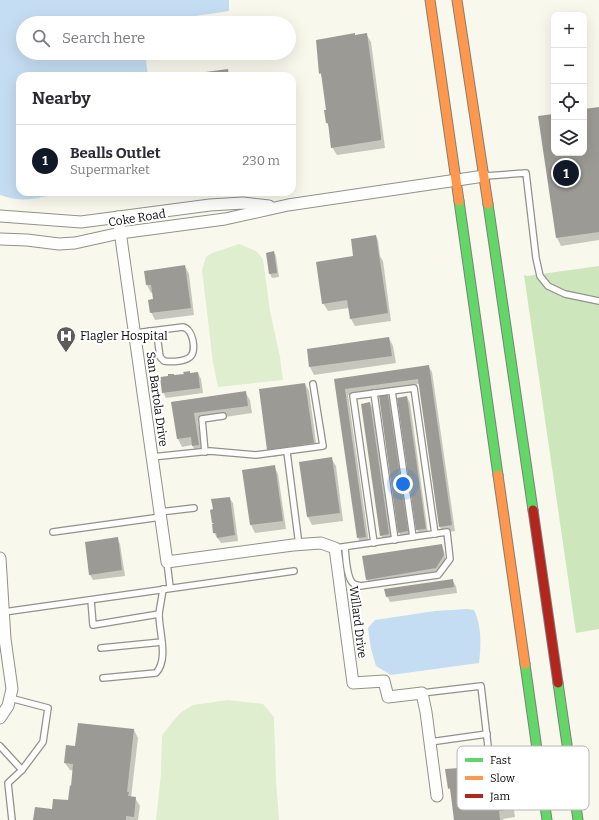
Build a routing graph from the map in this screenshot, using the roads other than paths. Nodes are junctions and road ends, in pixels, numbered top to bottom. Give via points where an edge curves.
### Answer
1 (430, 0) edge
2 (457, 0) edge
3 (484, 176) junction
4 (456, 180) junction
5 (277, 207) junction
6 (0, 216) edge
7 (118, 217) junction
8 (120, 233) junction
9 (0, 239) edge
10 (599, 301) edge
11 (149, 331) junction
12 (135, 333) junction
13 (313, 384) dead end
14 (392, 391) junction
15 (374, 393) junction
16 (223, 416) dead end
17 (205, 452) junction
18 (287, 452) junction
19 (152, 457) junction
20 (194, 508) dead end
21 (161, 515) junction
22 (54, 532) dead end
23 (434, 534) junction
24 (413, 537) junction
25 (395, 540) junction
26 (374, 543) junction
27 (299, 544) junction
28 (340, 547) junction
29 (0, 558) edge
30 (167, 562) junction
31 (294, 571) dead end
32 (170, 587) junction
33 (163, 589) junction
34 (91, 600) junction
35 (4, 612) junction
36 (159, 614) junction
37 (162, 642) junction
38 (101, 648) dead end
39 (103, 678) dead end
40 (422, 694) junction
41 (10, 698) junction
42 (0, 718) edge
43 (487, 734) junction
44 (430, 742) junction
45 (0, 746) edge
46 (488, 746) edge
47 (536, 746) edge
48 (567, 746) edge
49 (22, 770) junction
50 (436, 796) dead end
51 (546, 810) edge
52 (577, 810) edge
53 (12, 820) edge
54 (547, 820) edge
55 (578, 820) edge

1 - 4 main road
2 - 3 main road
3 - 4 street, Coke Road
3 - 10 lane via 526,173 540,276 548,286 565,294
3 - 48 main road
4 - 5 street, Coke Road
4 - 47 main road
5 - 7 street, Coke Road via 244,203 210,205
5 - 8 street, Coke Road via 225,219
6 - 7 street, Coke Road via 81,222
7 - 8 street, San Bartola Drive
8 - 9 street, Coke Road via 59,244
8 - 12 street, San Bartola Drive
11 - 11 lane via 157,335 160,357 164,361 188,359 193,354 189,329
11 - 12 lane
12 - 19 street, San Bartola Drive
13 - 18 lane via 323,446
14 - 15 lane
14 - 23 lane via 414,388
14 - 24 lane
15 - 25 lane
15 - 26 lane via 353,396
16 - 17 lane via 202,419
17 - 18 lane via 256,455
17 - 19 lane
18 - 27 lane
19 - 21 street, San Bartola Drive
20 - 21 lane
21 - 22 lane
21 - 30 street, San Bartola Drive
23 - 24 lane
23 - 28 lane via 447,532 450,559 438,575 360,586 354,584 348,573
24 - 25 lane
25 - 26 lane
26 - 28 lane
27 - 28 street via 321,543
27 - 30 street
28 - 40 street, Willard Drive via 353,683 384,681 388,698
29 - 35 street
30 - 32 lane
31 - 32 lane
32 - 33 lane
33 - 34 lane
33 - 36 lane
34 - 35 lane
34 - 36 lane via 93,625
35 - 41 street via 12,689
36 - 37 lane
37 - 38 lane
37 - 39 lane via 163,659 156,673
40 - 43 lane via 480,686
40 - 44 street
41 - 42 street
41 - 49 lane via 48,708 43,742
43 - 44 lane
43 - 46 lane
44 - 50 street
45 - 49 lane
49 - 53 lane via 8,783
51 - 54 main road
52 - 55 main road

